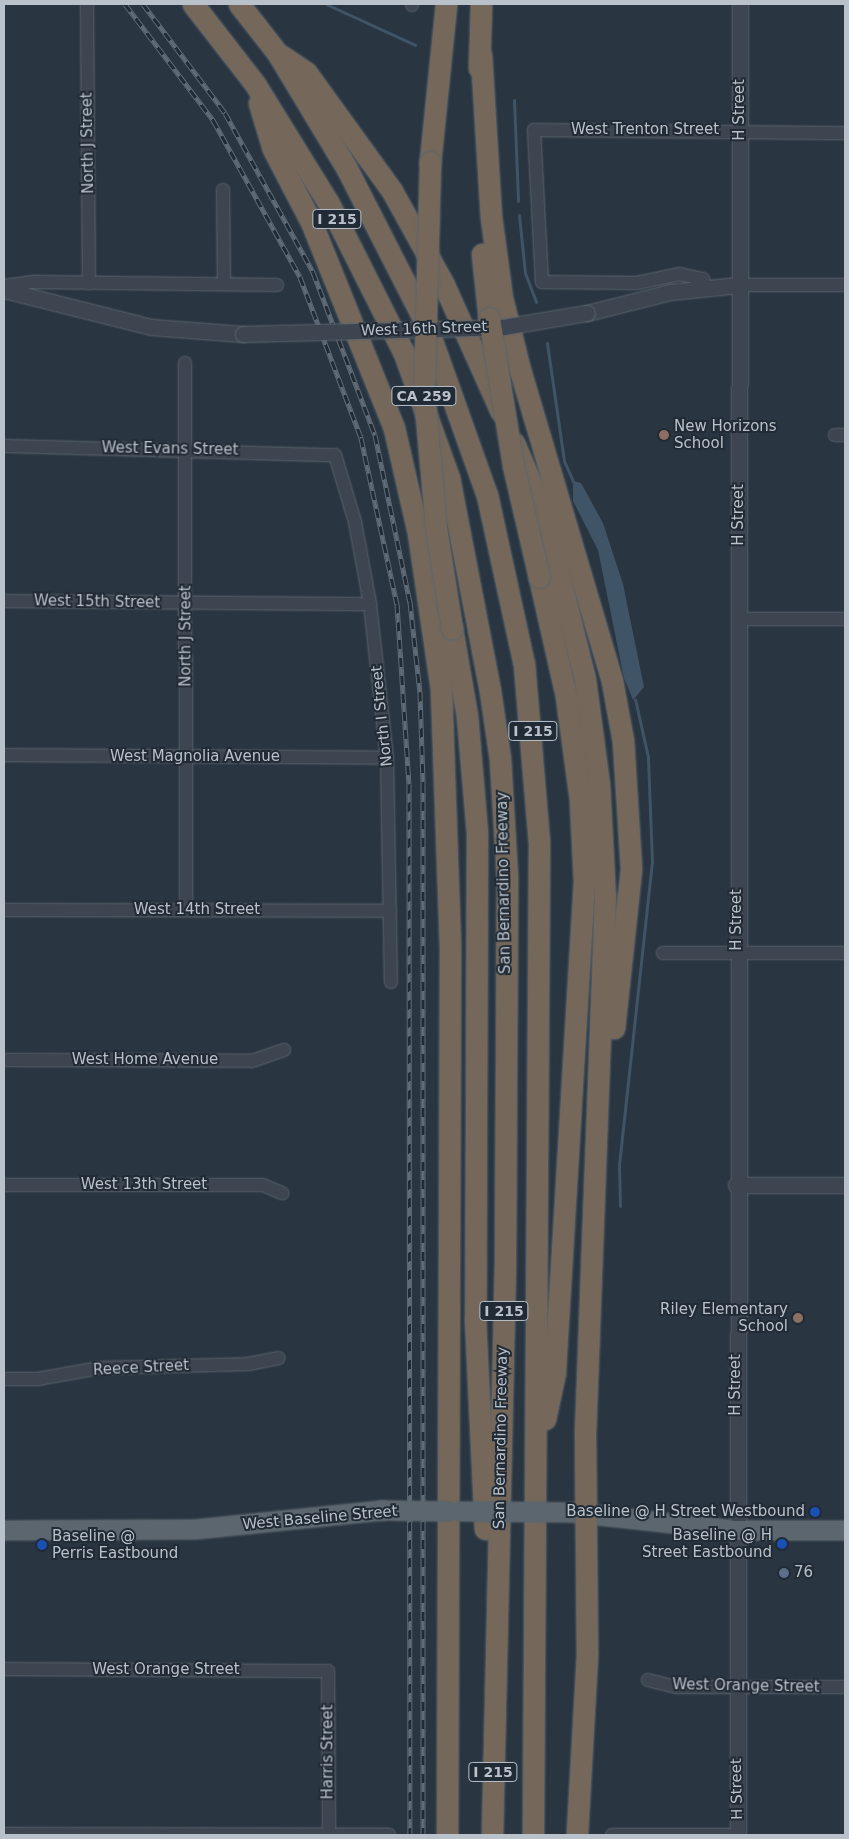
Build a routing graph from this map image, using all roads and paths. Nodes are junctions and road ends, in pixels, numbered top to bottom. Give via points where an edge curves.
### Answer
1 (86, 4) edge
2 (193, 4) edge
3 (239, 4) edge
4 (446, 4) edge
5 (482, 4) edge
6 (740, 4) edge
7 (278, 54) junction
8 (481, 54) junction
9 (255, 84) junction
10 (740, 131) junction
11 (845, 133) edge
12 (223, 190) dead end
13 (89, 282) junction
14 (224, 284) junction
15 (739, 284) junction
16 (277, 285) dead end
17 (845, 285) edge
18 (4, 286) edge
19 (705, 288) junction
20 (4, 290) edge
21 (185, 363) dead end
22 (4, 446) edge
23 (185, 449) junction
24 (335, 455) joint
25 (4, 600) edge
26 (186, 603) junction
27 (370, 604) junction
28 (738, 619) junction
29 (845, 619) edge
30 (467, 716) junction
31 (4, 755) edge
32 (186, 757) junction
33 (387, 758) junction
34 (186, 909) junction
35 (4, 910) edge
36 (390, 911) junction
37 (450, 948) junction
38 (663, 953) dead end
39 (737, 953) junction
40 (845, 953) edge
41 (391, 982) dead end
42 (284, 1050) dead end
43 (4, 1060) edge
44 (602, 1071) junction
45 (4, 1185) edge
46 (845, 1185) edge
47 (736, 1186) junction
48 (282, 1193) dead end
49 (278, 1358) dead end
50 (4, 1379) edge
51 (535, 1461) junction
52 (447, 1511) junction
53 (577, 1512) junction
54 (4, 1530) edge
55 (736, 1530) junction
56 (845, 1530) edge
57 (4, 1669) edge
58 (328, 1671) joint
59 (648, 1680) dead end
60 (735, 1688) junction
61 (845, 1688) edge
62 (495, 1708) junction
63 (329, 1833) junction
64 (4, 1834) edge
65 (613, 1834) edge
66 (82, 1835) edge
67 (389, 1835) edge
68 (448, 1835) edge
69 (492, 1835) edge
70 (533, 1835) edge
71 (577, 1835) edge
72 (732, 1835) edge
73 (738, 1835) edge

1 - 13 street, North J Street
2 - 9 highway, San Bernardino Freeway / I 215
3 - 7 highway, I 215
4 - 30 highway, CA 259, bridge via 430,162 424,394 436,528
5 - 8 highway
6 - 10 street, H Street
7 - 44 highway via 306,72 392,192 467,334 542,510 585,680 600,785 605,898
7 - 51 highway, I 215 via 346,167 426,324 487,495 524,664 539,842
8 - 44 highway via 491,217 502,298 520,370 612,681 623,741 630,811 630,887 610,1064
8 - 51 highway, bridge via 476,84 481,243 489,318 513,465 566,696 580,800 584,881 556,1372
9 - 37 highway via 273,149 312,224 346,304 391,419 408,480 443,711
9 - 62 highway, San Bernardino Freeway / I 215 via 328,202 404,352 451,487 500,759 507,876
10 - 11 street, West Trenton Street
10 - 15 street, H Street
10 - 19 street, West Trenton Street via 534,130 542,282 636,283 680,274 703,279
12 - 14 street
13 - 14 street
13 - 18 street
14 - 16 street
15 - 17 street, West 16th Street
15 - 19 street, West 16th Street
15 - 28 street, H Street
19 - 20 street, West 16th Street, bridge via 504,327 243,334 151,327
21 - 23 street, North J Street
22 - 23 street, West Evans Street
23 - 24 street, West Evans Street
23 - 26 street, North J Street
24 - 27 street, North I Street via 355,522
25 - 26 street, West 15th Street
26 - 27 street, West 15th Street
26 - 32 street, North J Street
27 - 33 street, North I Street
28 - 29 street
28 - 39 street, H Street
30 - 37 highway
30 - 62 highway via 479,885 474,1318
31 - 32 street, West Magnolia Avenue
32 - 33 street, West Magnolia Avenue
32 - 34 street, North J Street
33 - 36 street, North I Street
34 - 35 street, West 14th Street
34 - 36 street, West 14th Street
36 - 41 street, North I Street
37 - 52 highway
38 - 39 street
39 - 40 street
39 - 47 street, H Street
42 - 43 street, West Home Avenue via 252,1061
44 - 53 highway
45 - 48 street, West 13th Street via 263,1185
46 - 47 street
47 - 55 street, H Street
49 - 50 street, Reece Street via 248,1364 100,1368 38,1379
51 - 70 highway, I 215
52 - 53 main road, West Baseline Street, bridge
52 - 54 main road, West Baseline Street, bridge via 382,1510 195,1529
52 - 68 highway
53 - 55 main road, West Baseline Street
53 - 71 highway via 587,1654
55 - 56 main road, West Baseline Street
55 - 60 street, H Street
57 - 58 street, West Orange Street
58 - 63 street, Harris Street
59 - 60 street, West Orange Street via 676,1687
60 - 61 street, West Orange Street
60 - 73 street, H Street
62 - 69 highway, San Bernardino Freeway / I 215
63 - 66 street
63 - 67 street
64 - 66 street
65 - 72 street

